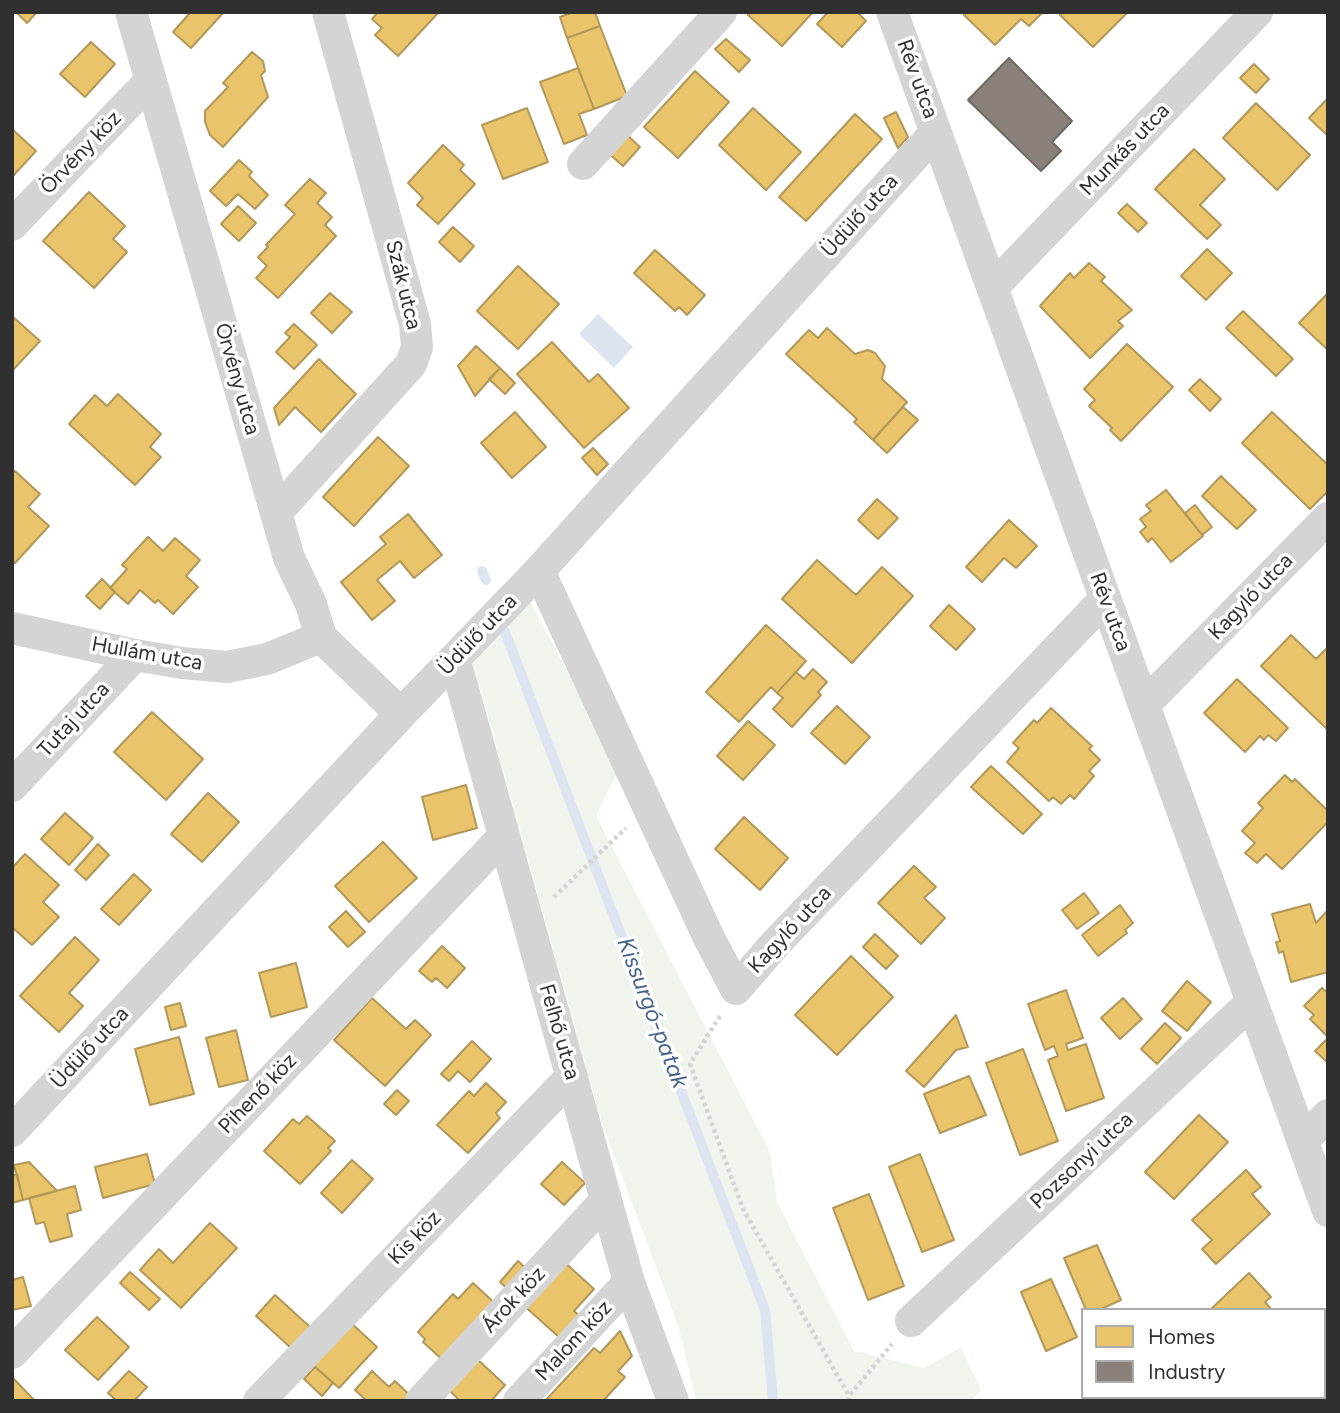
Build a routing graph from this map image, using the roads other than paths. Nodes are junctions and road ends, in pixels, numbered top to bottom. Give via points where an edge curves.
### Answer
1 (131, 12) edge
2 (328, 12) edge
3 (721, 12) edge
4 (892, 12) edge
5 (1257, 12) edge
6 (150, 80) junction
7 (936, 132) junction
8 (583, 164) dead end
9 (12, 225) edge
10 (993, 288) junction
11 (276, 513) junction
12 (1328, 518) edge
13 (539, 571) junction
14 (1105, 598) junction
15 (12, 628) edge
16 (321, 637) junction
17 (135, 655) junction
18 (455, 661) junction
19 (1144, 705) junction
20 (401, 714) junction
21 (12, 786) edge
22 (504, 836) junction
23 (1252, 1002) junction
24 (572, 1076) junction
25 (1328, 1115) edge
26 (12, 1130) edge
27 (1303, 1141) junction
28 (606, 1200) junction
29 (1328, 1211) edge
30 (629, 1282) junction
31 (911, 1321) road end
32 (12, 1353) edge
33 (259, 1401) edge
34 (421, 1401) edge
35 (519, 1401) edge
36 (673, 1401) edge

1 - 6 street, Örvény utca
2 - 11 street, Szák utca via 415,324 417,347 411,364
3 - 8 street
4 - 7 street, Rév utca
5 - 10 street, Munkás utca
6 - 9 street, Örvény köz
6 - 11 street, Örvény utca
7 - 10 street, Rév utca
7 - 13 street, Üdülő utca
10 - 14 street, Rév utca
11 - 16 street, Örvény utca
12 - 19 street, Kagyló utca
13 - 14 street, Kagyló utca via 736,989
13 - 18 street, Üdülő utca
14 - 19 street, Rév utca
15 - 17 street, Hullám utca
16 - 17 street, Hullám utca via 267,659 227,667
16 - 20 street, Örvény utca
17 - 21 street, Tutaj utca
18 - 20 street, Üdülő utca
18 - 22 street, Felhő utca
19 - 23 street, Rév utca
20 - 26 street, Üdülő utca
22 - 24 street, Felhő utca
22 - 32 street, Pihenő köz
23 - 27 street, Rév utca
23 - 31 street, Pozsonyi utca
24 - 28 street, Felhő utca
24 - 33 street, Kis köz
25 - 27 street
27 - 29 street, Rév utca
28 - 30 street, Felhő utca
28 - 34 street, Árok köz
30 - 35 street, Malom köz
30 - 36 street, Felhő utca

